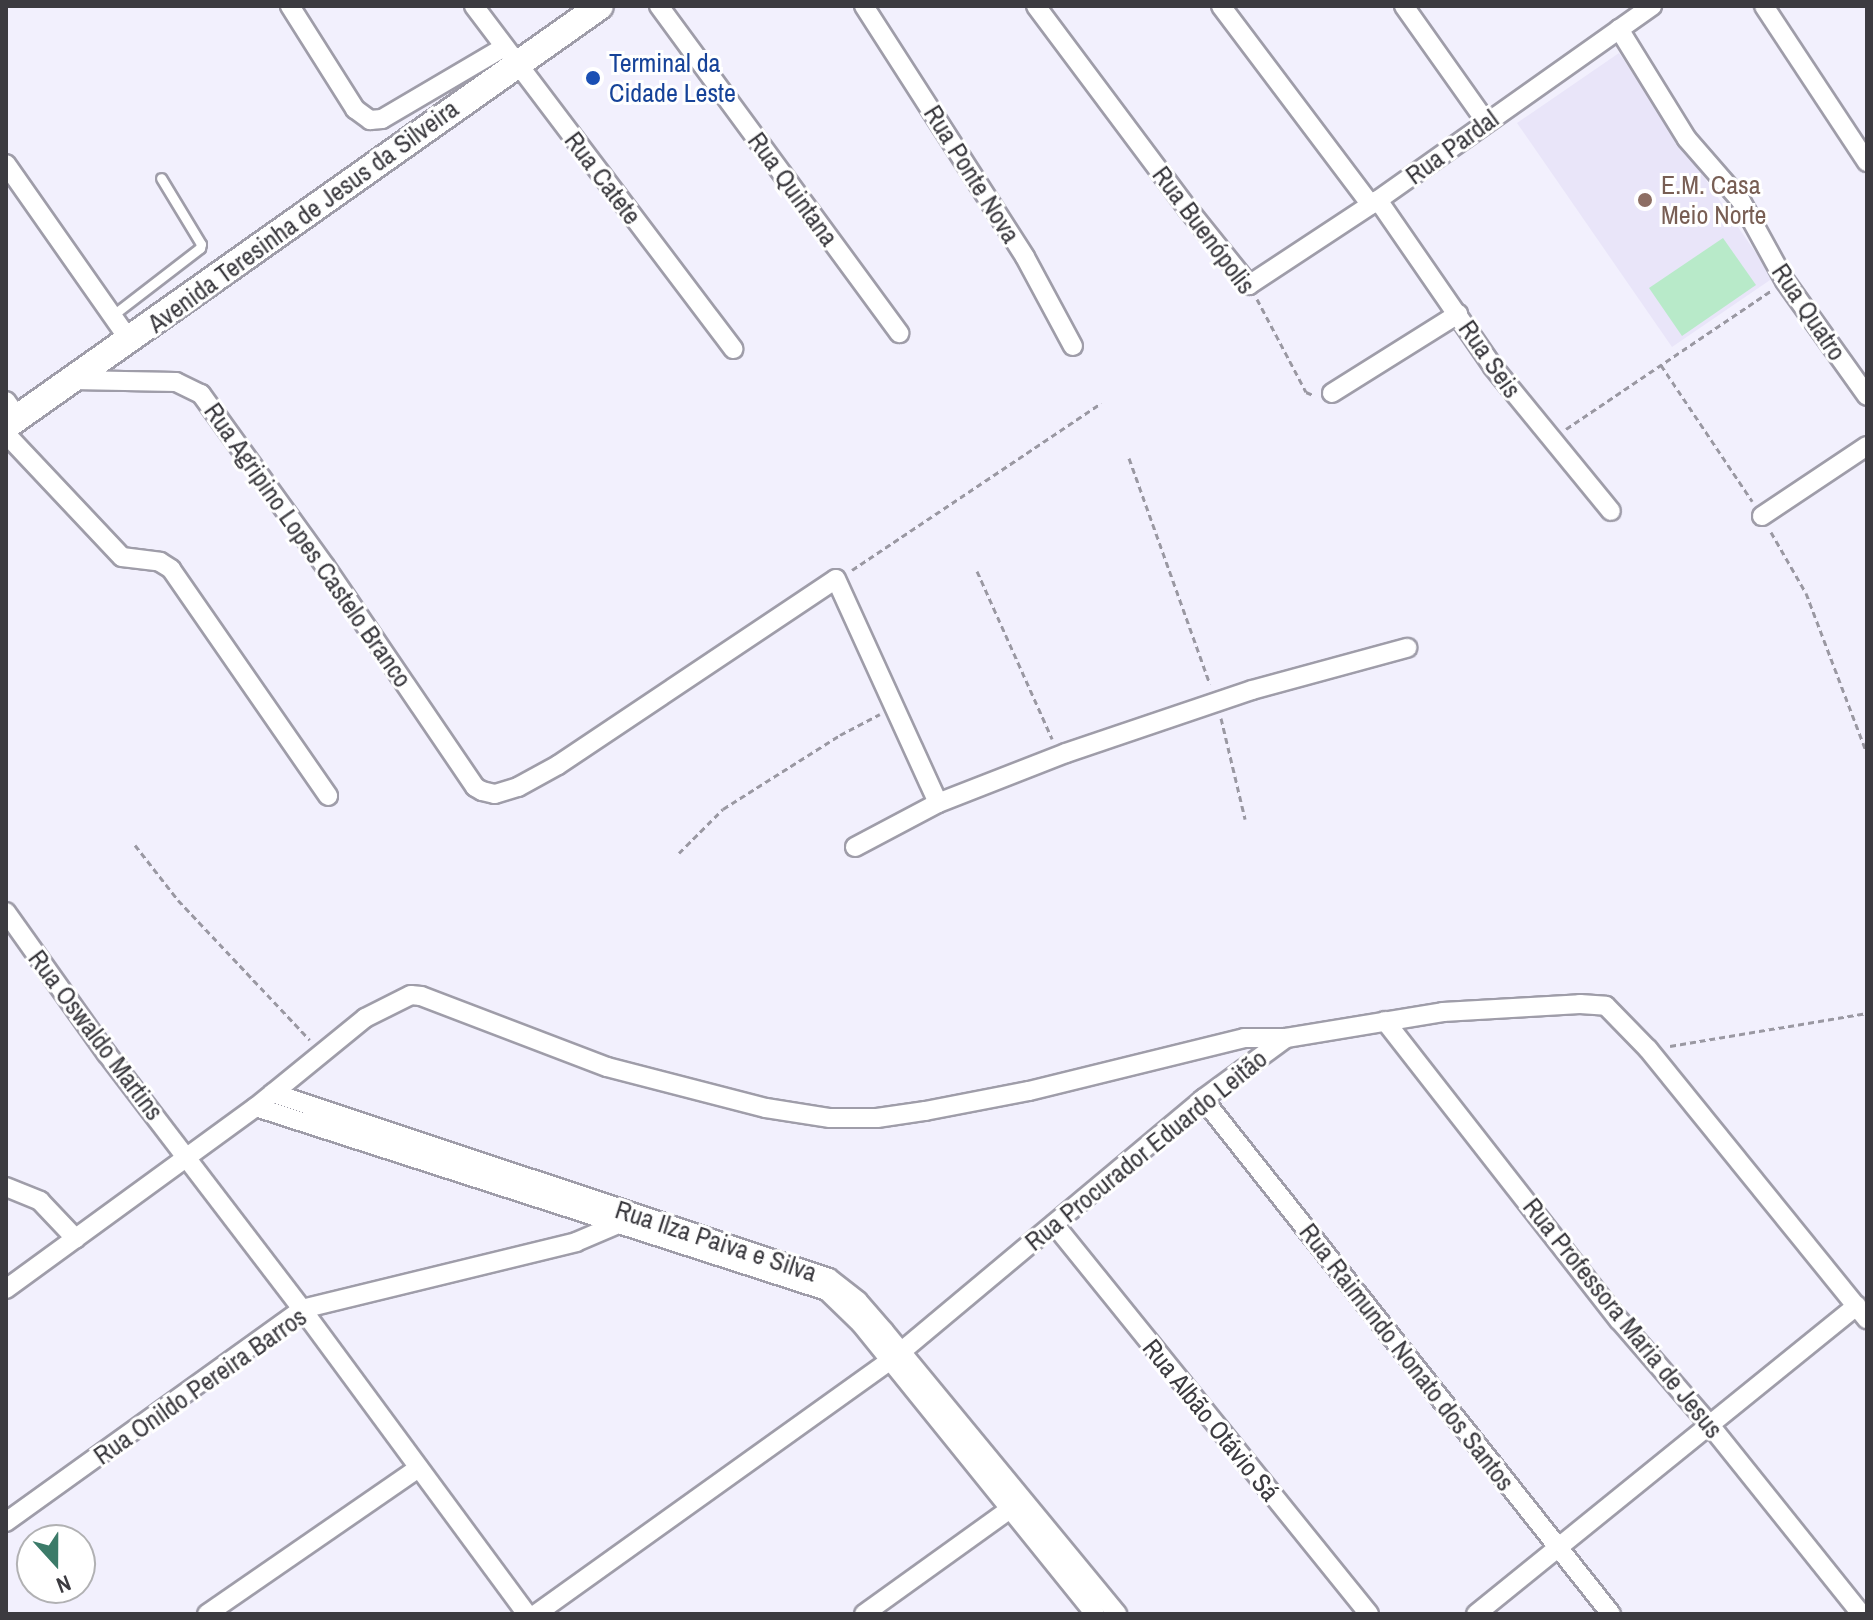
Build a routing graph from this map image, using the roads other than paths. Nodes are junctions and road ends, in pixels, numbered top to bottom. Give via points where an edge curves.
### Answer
1 (290, 6) edge
2 (474, 6) edge
3 (600, 6) edge
4 (659, 6) edge
5 (864, 6) edge
6 (1036, 6) edge
7 (1221, 6) edge
8 (1652, 6) edge
9 (1764, 6) edge
10 (1409, 8) edge
11 (1619, 29) junction
12 (511, 56) junction
13 (1486, 122) junction
14 (1867, 162) edge
15 (6, 164) edge
16 (161, 178) dead end
17 (1374, 202) junction
18 (1249, 285) joint
19 (1458, 314) junction
20 (113, 315) junction
21 (899, 333) dead end
22 (130, 341) junction
23 (1073, 346) dead end
24 (733, 349) dead end
25 (73, 380) junction
26 (1332, 393) road end
27 (1867, 396) edge
28 (9, 420) edge
29 (1867, 446) edge
30 (1611, 511) dead end
31 (1762, 516) road end
32 (1407, 648) dead end
33 (328, 796) dead end
34 (938, 803) junction
35 (855, 847) dead end
36 (6, 912) edge
37 (1385, 1021) junction
38 (1286, 1038) junction
39 (273, 1093) junction
40 (1203, 1099) junction
41 (256, 1107) junction
42 (188, 1157) junction
43 (6, 1187) edge
44 (638, 1215) junction
45 (619, 1224) junction
46 (1054, 1224) junction
47 (76, 1239) junction
48 (6, 1289) edge
49 (302, 1309) junction
50 (1862, 1313) edge
51 (896, 1356) junction
52 (1709, 1424) junction
53 (419, 1468) junction
54 (1016, 1505) junction
55 (6, 1522) edge
56 (1558, 1548) junction
57 (207, 1614) edge
58 (527, 1614) edge
59 (536, 1614) edge
60 (864, 1614) edge
61 (1095, 1614) edge
62 (1117, 1614) edge
63 (1369, 1614) edge
64 (1476, 1614) edge
65 (1611, 1614) edge
66 (1861, 1614) edge

1 - 12 street via 355,109 370,120 382,119
2 - 12 street, Rua Catete
3 - 12 street, Avenida Teresinha de Jesus da Silveira
4 - 21 street, Rua Quintana
5 - 23 street, Rua Ponte Nova via 1025,257
6 - 18 street, Rua Buenópolis
7 - 17 street, Rua Seis
8 - 11 street, Rua Pardal
9 - 14 street
10 - 13 street
11 - 13 street, Rua Pardal
11 - 27 street, Rua Quatro via 1687,139 1741,201 1785,281
12 - 22 street, Avenida Teresinha de Jesus da Silveira via 384,156
12 - 24 street, Rua Catete
13 - 17 street, Rua Pardal
15 - 20 street
16 - 20 lane via 200,248
17 - 18 street, Rua Pardal
17 - 19 street, Rua Seis
19 - 26 street
19 - 30 street, Rua Seis via 1550,440
20 - 22 street
22 - 25 street, Avenida Teresinha de Jesus da Silveira
25 - 28 street, Avenida Teresinha de Jesus da Silveira
25 - 34 street, Rua Agripino Lopes Castelo Branco via 176,382 201,394 475,787 495,794 558,765 836,579
28 - 33 street via 26,451 122,557 160,562 171,569
29 - 31 street
32 - 34 street via 1217,702
34 - 35 street
36 - 42 street, Rua Oswaldo Martins
37 - 38 street, Rua Procurador Eduardo Leitão
37 - 50 street, Rua Procurador Eduardo Leitão via 1488,1008 1599,1004 1614,1011
37 - 52 street, Rua Professora Maria de Jesus via 1619,1320
38 - 39 street via 1244,1038 1029,1091 877,1118 790,1113 634,1074 415,995 384,1006
38 - 40 street, Rua Procurador Eduardo Leitão
39 - 41 street
39 - 44 street, Rua Ilza Paiva e Silva
40 - 46 street, Rua Procurador Eduardo Leitão
40 - 56 street, Rua Raimundo Nonato dos Santos
41 - 42 street
41 - 45 street, Rua Ilza Paiva e Silva
42 - 47 street
42 - 49 street, Rua Oswaldo Martins
43 - 47 street via 40,1201
44 - 45 street, Rua Onildo Pereira Barros
44 - 51 street, Rua Ilza Paiva e Silva via 829,1278 858,1301
45 - 49 street, Rua Onildo Pereira Barros via 576,1242
45 - 51 street, Rua Ilza Paiva e Silva via 827,1291
46 - 51 street, Rua Procurador Eduardo Leitão
46 - 63 street, Rua Albão Otávio Sá
47 - 48 street
49 - 53 street, Rua Oswaldo Martins
49 - 55 street, Rua Onildo Pereira Barros
50 - 52 street
51 - 54 street, Rua Ilza Paiva e Silva
51 - 59 street, Rua Procurador Eduardo Leitão
52 - 56 street
52 - 66 street, Rua Professora Maria de Jesus
53 - 57 street
53 - 58 street, Rua Oswaldo Martins
54 - 60 street
54 - 61 street, Rua Ilza Paiva e Silva
54 - 62 street, Rua Ilza Paiva e Silva
56 - 64 street
56 - 65 street, Rua Raimundo Nonato dos Santos

